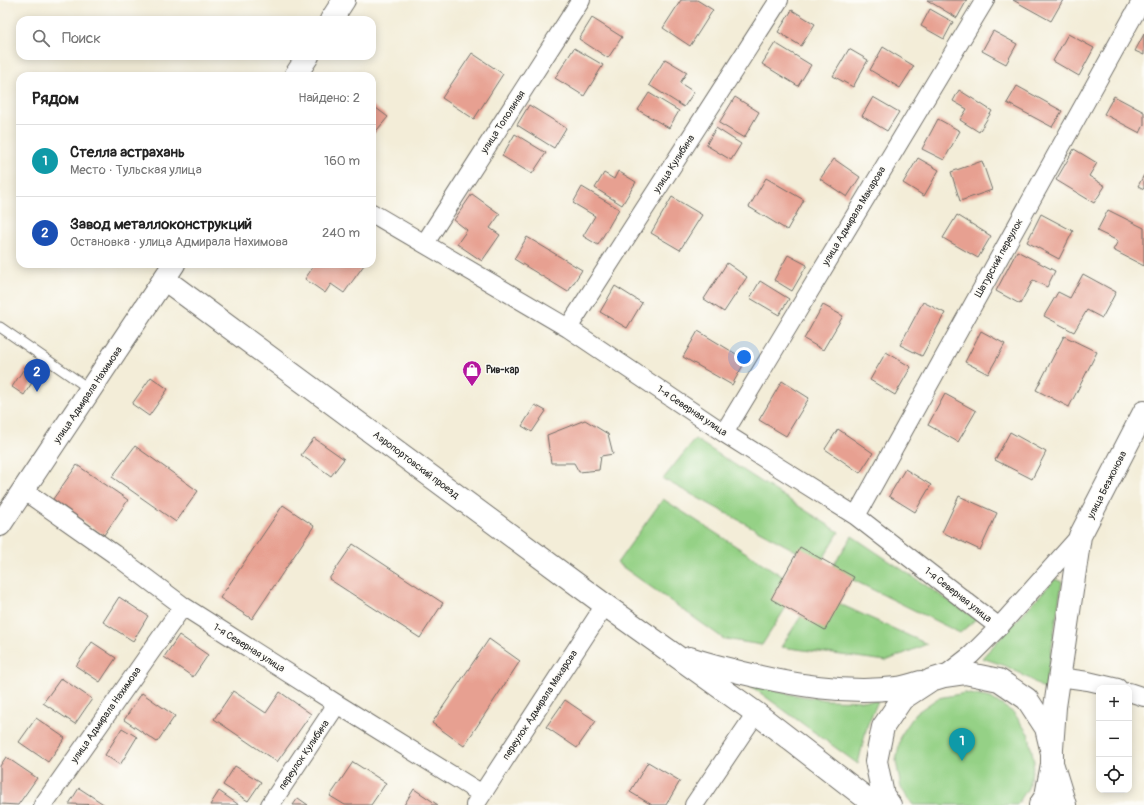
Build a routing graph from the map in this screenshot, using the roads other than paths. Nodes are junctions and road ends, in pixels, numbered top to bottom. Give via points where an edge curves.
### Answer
1 (344, 0) edge
2 (581, 0) edge
3 (779, 0) edge
4 (985, 0) edge
5 (1142, 0) edge
6 (334, 16) edge
7 (305, 60) edge
8 (298, 72) edge
9 (376, 215) edge
10 (425, 243) junction
11 (169, 272) edge
12 (0, 327) edge
13 (568, 328) junction
14 (91, 390) junction
15 (1144, 412) edge
16 (724, 433) junction
17 (23, 490) junction
18 (856, 516) junction
19 (0, 525) edge
20 (1080, 536) junction
21 (605, 605) junction
22 (183, 606) junction
23 (999, 627) junction
24 (668, 650) junction
25 (937, 678) junction
26 (1059, 678) junction
27 (1105, 685) edge
28 (1132, 693) edge
29 (1144, 697) edge
30 (337, 704) junction
31 (756, 713) junction
32 (1052, 758) junction
33 (876, 761) junction
34 (478, 800) edge
35 (43, 805) edge
36 (270, 805) edge
37 (694, 805) edge
38 (875, 805) edge
39 (884, 805) edge
40 (890, 805) edge
41 (1040, 805) edge
42 (1065, 805) edge

1 - 6 main road
2 - 10 street, улица Тополиная
3 - 13 street, улица Кулибина
4 - 16 street, улица Адмирала Макарова
5 - 18 street, Шатурский переулок
7 - 8 main road
9 - 10 street, 1-я Северная улица
10 - 13 street, 1-я Северная улица
11 - 14 main road, улица Адмирала Нахимова
11 - 21 main road, Аэропортовский проезд
12 - 14 lane
13 - 16 street, 1-я Северная улица
14 - 17 main road, улица Адмирала Нахимова
15 - 20 main road, улица Безжонова
16 - 18 street, 1-я Северная улица
17 - 19 main road, улица Адмирала Нахимова
17 - 22 street, 1-я Северная улица
18 - 23 street, 1-я Северная улица
20 - 23 street
20 - 26 main road, улица Безжонова
21 - 24 main road, Аэропортовский проезд
21 - 34 street, переулок Адмирала Макарова
22 - 30 street, 1-я Северная улица
22 - 35 street, улица Адмирала Нахимова
23 - 25 street via 971,655
24 - 25 main road via 701,662 800,685 872,690 898,688
24 - 31 main road, Аэропортовский проезд
25 - 32 main road via 965,673 999,680 1027,700 1046,728
25 - 33 main road via 902,699 883,727
26 - 27 street
26 - 32 main road, улица Безжонова
28 - 29 street
30 - 34 street, 1-я Северная улица
30 - 36 street, переулок Кулибина
31 - 37 street
31 - 38 main road, Аэропортовский проезд
32 - 41 main road via 1046,796
32 - 42 main road
33 - 39 street
33 - 40 main road via 883,795

